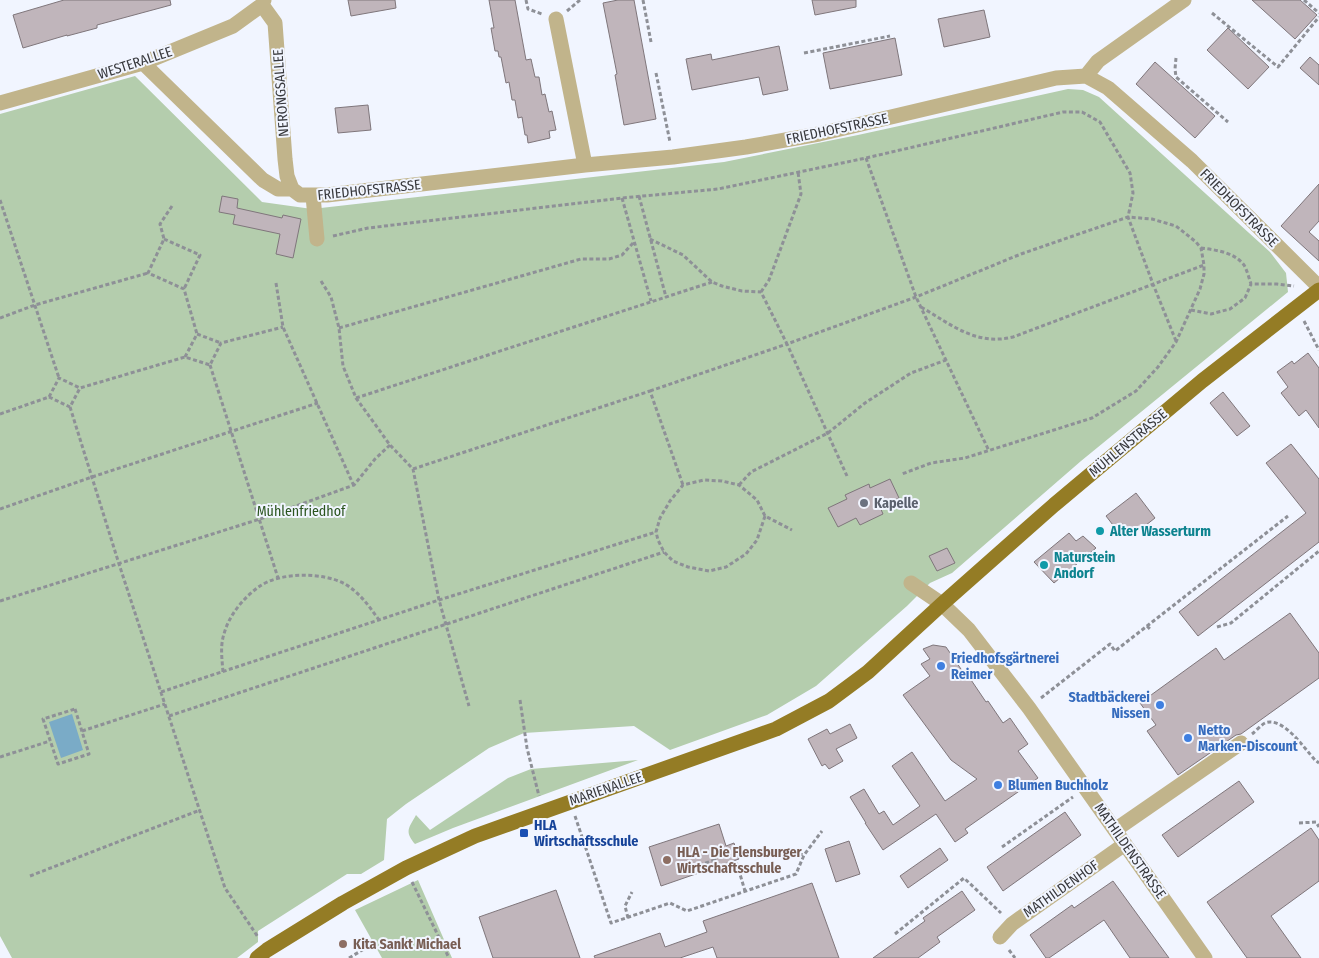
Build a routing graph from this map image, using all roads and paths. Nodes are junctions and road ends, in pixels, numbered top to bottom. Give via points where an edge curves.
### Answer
1 (526, 0) edge
2 (642, 0) edge
3 (1184, 0) edge
4 (1304, 0) edge
5 (263, 2) edge
6 (1212, 13) dead end
7 (1319, 13) edge
8 (1319, 17) edge
9 (556, 19) joint
10 (890, 36) dead end
11 (651, 42) dead end
12 (804, 53) dead end
13 (1176, 58) dead end
14 (143, 63) junction
15 (656, 73) dead end
16 (1086, 76) junction
17 (0, 103) edge
18 (1228, 122) dead end
19 (673, 157) junction
20 (866, 158) junction
21 (585, 165) junction
22 (798, 172) junction
23 (292, 189) junction
24 (312, 196) junction
25 (639, 196) junction
26 (622, 198) junction
27 (0, 200) edge
28 (172, 206) dead end
29 (1128, 217) junction
30 (164, 239) junction
31 (316, 239) joint
32 (650, 239) junction
33 (634, 242) junction
34 (1201, 248) junction
35 (1204, 265) junction
36 (148, 273) junction
37 (321, 281) dead end
38 (712, 282) junction
39 (276, 283) dead end
40 (1153, 284) junction
41 (1251, 284) junction
42 (1302, 287) dead end
43 (184, 289) junction
44 (1319, 289) edge
45 (761, 292) junction
46 (666, 297) junction
47 (916, 297) junction
48 (651, 301) junction
49 (35, 306) junction
50 (921, 307) junction
51 (1297, 307) junction
52 (1192, 310) junction
53 (0, 318) edge
54 (283, 327) junction
55 (339, 328) junction
56 (197, 334) junction
57 (1176, 342) junction
58 (221, 343) junction
59 (787, 344) junction
60 (1319, 350) edge
61 (185, 357) junction
62 (946, 360) junction
63 (210, 365) junction
64 (59, 378) junction
65 (80, 388) junction
66 (650, 391) junction
67 (49, 397) junction
68 (356, 398) junction
69 (318, 404) junction
70 (70, 407) junction
71 (0, 414) edge
72 (231, 432) junction
73 (828, 433) junction
74 (390, 445) junction
75 (989, 451) junction
76 (413, 469) junction
77 (902, 474) dead end
78 (847, 476) dead end
79 (92, 477) junction
80 (354, 484) junction
81 (683, 485) junction
82 (740, 485) junction
83 (0, 509) edge
84 (765, 516) junction
85 (1288, 516) dead end
86 (260, 520) junction
87 (792, 530) dead end
88 (656, 532) junction
89 (1319, 551) edge
90 (664, 552) junction
91 (119, 564) junction
92 (278, 578) junction
93 (911, 583) dead end
94 (439, 600) junction
95 (0, 601) edge
96 (942, 604) junction
97 (379, 620) junction
98 (446, 625) junction
99 (1147, 626) junction
100 (1217, 627) dead end
101 (1151, 630) dead end
102 (223, 672) junction
103 (162, 692) junction
104 (520, 700) dead end
105 (165, 704) junction
106 (469, 706) dead end
107 (1029, 708) junction
108 (169, 716) junction
109 (82, 731) junction
110 (50, 741) junction
111 (1241, 743) joint
112 (0, 757) edge
113 (1319, 763) edge
114 (1086, 788) junction
115 (570, 802) junction
116 (200, 810) junction
117 (544, 811) junction
118 (1300, 823) dead end
119 (1319, 827) edge
120 (1115, 830) junction
121 (822, 831) dead end
122 (1125, 844) junction
123 (1002, 847) dead end
124 (786, 851) dead end
125 (804, 855) junction
126 (699, 865) dead end
127 (406, 868) junction
128 (30, 876) dead end
129 (745, 891) junction
130 (632, 892) dead end
131 (628, 918) junction
132 (1012, 924) junction
133 (895, 934) dead end
134 (1000, 937) dead end
135 (369, 946) dead end
136 (262, 954) edge
137 (349, 958) edge
138 (449, 958) edge
139 (1205, 958) edge

1 - 9 path via 528,9
2 - 11 path
3 - 16 street via 1104,56
4 - 7 path
5 - 14 street, WESTERALLEE via 233,26
5 - 23 street, NERONGSALLEE via 275,23 285,159
6 - 8 path via 1278,67
9 - 21 street
10 - 12 path
13 - 18 path via 1176,76
14 - 17 street, WESTERALLEE
14 - 23 street, FRIEDHOFSTRASSE via 263,180 278,189
15 - 19 path
16 - 19 street, FRIEDHOFSTRASSE via 1056,78 819,134
16 - 44 street, FRIEDHOFSTRASSE via 1108,88 1192,161
19 - 21 street, FRIEDHOFSTRASSE
20 - 22 path
20 - 29 path via 1064,112 1082,112 1100,122 1130,173 1133,193
20 - 47 path
21 - 24 street, FRIEDHOFSTRASSE
22 - 25 path via 718,190
22 - 45 path via 801,194 769,280
23 - 24 street, FRIEDHOFSTRASSE via 300,195
24 - 31 street
25 - 26 path
25 - 32 path
26 - 31 path via 368,228
26 - 33 path
27 - 49 path
28 - 30 path via 160,224
29 - 34 path via 1176,226
29 - 40 path
29 - 47 path via 1021,254
30 - 36 path
30 - 43 path via 200,255
32 - 38 path via 683,255
32 - 46 path
33 - 48 path
33 - 55 path via 622,255 609,259 581,259
34 - 35 path
34 - 41 path via 1234,256 1244,266
35 - 40 path
35 - 52 path
36 - 43 path
36 - 49 path
37 - 55 path via 332,297
38 - 45 path
38 - 46 path
39 - 54 path
40 - 50 path via 1000,340 971,335
40 - 57 path
41 - 42 path
41 - 52 path via 1245,298 1230,309 1211,314
43 - 56 path
44 - 51 main road, MÜHLENSTRASSE
45 - 59 path
46 - 48 path
47 - 50 path
47 - 59 path
48 - 68 path
49 - 53 path
49 - 64 path
50 - 62 path
51 - 60 path
51 - 96 main road, MÜHLENSTRASSE via 1202,381
52 - 57 path
54 - 58 path
54 - 69 path
55 - 68 path via 343,366
56 - 58 path
56 - 61 path
57 - 75 path via 1136,391 1092,418
58 - 63 path
59 - 66 path
59 - 73 path
61 - 63 path
61 - 65 path
62 - 73 path via 911,372
62 - 75 path
63 - 72 path
64 - 65 path
64 - 67 path
65 - 70 path
66 - 76 path
66 - 81 path
67 - 70 path
67 - 71 path
68 - 74 path
69 - 72 path
69 - 80 path
70 - 79 path
72 - 79 path
72 - 86 path
73 - 78 path
73 - 82 path via 751,472
74 - 76 path
74 - 80 path
75 - 77 path via 931,463
76 - 94 path
79 - 83 path
79 - 91 path
80 - 86 path
81 - 82 path via 704,480
81 - 88 path via 660,518
82 - 84 path via 757,500
84 - 87 path
84 - 90 path via 757,540 746,554 726,567 709,571 688,567 673,561
85 - 99 path
86 - 91 path
86 - 92 path
88 - 90 path
88 - 94 path
89 - 100 path via 1231,623
90 - 98 path
91 - 95 path
91 - 103 path
92 - 97 path via 323,576 344,584 361,596
92 - 102 path via 261,585 228,620 221,651
93 - 96 street, MATHILDENSTRASSE
94 - 97 path
94 - 98 path
96 - 107 street, MATHILDENSTRASSE via 969,630
96 - 115 main road, MARIENALLEE via 868,672 829,701 776,729
97 - 102 path
98 - 106 path
98 - 108 path
99 - 101 path
99 - 107 path via 1115,650 1110,644
102 - 103 path
103 - 105 path
104 - 117 path via 527,748
105 - 108 path
105 - 109 path
107 - 114 street, MATHILDENSTRASSE
108 - 116 path
109 - 110 path via 75,709 67,711 43,719
109 - 110 path via 89,754 66,762 58,764
110 - 112 path
111 - 113 path via 1265,724 1275,722 1288,730
111 - 120 street
114 - 120 street, MATHILDENSTRASSE
114 - 123 path
115 - 117 main road, MARIENALLEE
115 - 131 path via 611,924
116 - 128 path
116 - 136 path via 225,888
117 - 127 main road, MARIENALLEE via 475,836
118 - 119 path via 1316,822
120 - 122 street, MATHILDENSTRASSE
121 - 125 path
122 - 132 street, MATHILDENHOF
122 - 139 street, MATHILDENSTRASSE
124 - 125 path
125 - 129 path via 796,874
126 - 129 path via 715,860 719,870 737,864
127 - 136 main road, MARIENALLEE
127 - 138 path
129 - 131 path via 687,911 670,902
130 - 131 path via 625,906
132 - 133 path via 964,878
132 - 134 street, MATHILDENHOF
135 - 137 path

